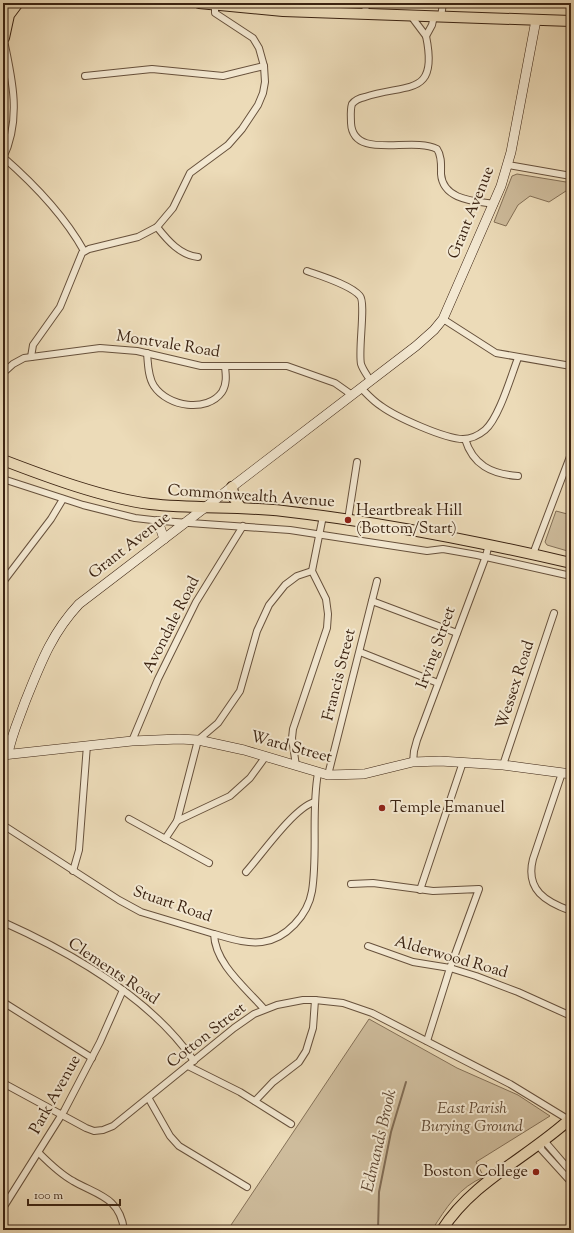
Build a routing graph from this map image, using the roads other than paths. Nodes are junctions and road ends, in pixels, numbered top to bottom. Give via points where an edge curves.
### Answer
1 (18, 3) edge
2 (199, 3) edge
3 (366, 3) edge
4 (443, 3) edge
5 (222, 4) edge
6 (365, 14) junction
7 (411, 16) junction
8 (437, 17) junction
9 (536, 20) junction
10 (571, 21) edge
11 (3, 36) edge
12 (426, 36) junction
13 (264, 66) junction
14 (85, 76) dead end
15 (3, 158) edge
16 (508, 165) junction
17 (571, 176) edge
18 (494, 204) junction
19 (158, 226) junction
20 (84, 251) junction
21 (198, 256) dead end
22 (307, 271) dead end
23 (443, 319) junction
24 (147, 353) junction
25 (31, 357) junction
26 (518, 358) junction
27 (571, 366) edge
28 (225, 367) junction
29 (3, 373) edge
30 (370, 380) junction
31 (361, 388) junction
32 (352, 395) junction
33 (464, 439) junction
34 (571, 454) edge
35 (3, 460) edge
36 (358, 462) dead end
37 (518, 476) dead end
38 (3, 479) edge
39 (232, 487) junction
40 (62, 499) junction
41 (205, 507) junction
42 (241, 508) junction
43 (323, 516) junction
44 (348, 520) junction
45 (158, 521) junction
46 (185, 522) junction
47 (243, 526) junction
48 (320, 534) junction
49 (445, 536) junction
50 (164, 539) junction
51 (489, 544) junction
52 (443, 549) junction
53 (533, 554) junction
54 (486, 556) junction
55 (571, 563) edge
56 (312, 571) junction
57 (571, 576) edge
58 (377, 581) dead end
59 (3, 582) edge
60 (372, 600) junction
61 (554, 612) dead end
62 (457, 633) junction
63 (360, 652) junction
64 (438, 683) junction
65 (198, 740) junction
66 (132, 741) junction
67 (87, 745) junction
68 (5, 755) edge
69 (266, 756) junction
70 (413, 762) junction
71 (463, 762) junction
72 (503, 765) junction
73 (296, 766) junction
74 (318, 772) junction
75 (328, 774) junction
76 (567, 774) edge
77 (314, 802) junction
78 (129, 819) dead end
79 (177, 821) junction
80 (3, 825) edge
81 (165, 839) junction
82 (209, 863) dead end
83 (73, 871) junction
84 (246, 872) dead end
85 (351, 884) dead end
86 (420, 890) junction
87 (571, 911) edge
88 (3, 922) edge
89 (214, 934) junction
90 (368, 946) dead end
91 (450, 968) junction
92 (123, 990) junction
93 (315, 1000) junction
94 (3, 1002) edge
95 (264, 1009) junction
96 (571, 1016) edge
97 (427, 1041) junction
98 (92, 1058) junction
99 (194, 1061) junction
100 (188, 1066) junction
101 (3, 1083) edge
102 (149, 1099) junction
103 (255, 1101) junction
104 (62, 1115) junction
105 (570, 1119) edge
106 (291, 1124) dead end
107 (542, 1141) junction
108 (39, 1153) junction
109 (571, 1172) edge
110 (571, 1179) edge
111 (247, 1187) dead end
112 (3, 1208) edge
113 (124, 1230) edge
114 (442, 1230) edge

1 - 11 main road via 10,14
2 - 5 main road
3 - 6 street
4 - 8 street
5 - 6 main road via 269,10
5 - 13 street via 215,13 256,40
6 - 7 main road
7 - 8 main road
7 - 12 street
8 - 9 main road
8 - 12 street
9 - 10 main road
9 - 16 street, Grant Avenue
11 - 15 street via 14,101 11,137
12 - 18 street via 429,59 428,72 424,79 410,88 376,93 357,100 351,107 352,131 357,140 371,145 402,144 437,149 442,181 447,189 464,199
13 - 14 street via 223,76 152,70
13 - 19 street via 263,93 253,113 228,145 190,173 169,215
15 - 20 street via 40,193
16 - 17 street
16 - 18 street, Grant Avenue
18 - 23 street, Grant Avenue
19 - 20 street via 138,237
19 - 21 street via 181,252
20 - 25 street via 60,307 32,345
22 - 30 street via 351,289 361,297 361,362
23 - 26 street via 496,353
23 - 30 street, Grant Avenue via 416,346
24 - 25 street, Montvale Road via 100,348
24 - 28 street, Montvale Road via 194,365
24 - 28 street via 154,385 167,398 184,404 206,403 217,397 225,384
25 - 29 street, Montvale Road via 16,362
26 - 27 street
26 - 33 street via 490,426 481,434
28 - 32 street, Montvale Road via 287,366 335,384
30 - 31 street, Grant Avenue
31 - 32 street, Grant Avenue
31 - 33 street via 377,404 400,417 449,436
32 - 39 street, Grant Avenue
33 - 37 street via 471,455 480,464 500,474
34 - 53 street
35 - 41 main road, Commonwealth Avenue via 129,500 171,506
36 - 44 street
38 - 40 street, Commonwealth Avenue
39 - 41 street, Grant Avenue
39 - 42 main road via 234,498
40 - 45 street, Commonwealth Avenue via 114,514
40 - 59 street via 51,519
41 - 42 main road, Commonwealth Avenue
41 - 46 street, Grant Avenue
42 - 43 main road, Commonwealth Avenue
43 - 44 main road, Commonwealth Avenue
43 - 48 street
44 - 49 main road, Commonwealth Avenue
45 - 46 street, Commonwealth Avenue
45 - 50 street
46 - 47 street, Commonwealth Avenue
46 - 50 street, Grant Avenue
47 - 48 street, Commonwealth Avenue
47 - 66 street, Avondale Road via 196,602 158,679
48 - 52 street, Commonwealth Avenue via 427,551
48 - 56 street
49 - 51 main road, Commonwealth Avenue
49 - 52 street
50 - 68 street, Grant Avenue via 79,604 57,630 39,666
51 - 53 main road, Commonwealth Avenue
51 - 54 street, Irving Street
52 - 54 street, Commonwealth Avenue
53 - 55 main road, Commonwealth Avenue
54 - 57 street, Commonwealth Avenue
54 - 62 street, Irving Street
56 - 65 street via 297,576 285,585 269,605 257,631 240,690 218,723
56 - 73 street via 326,599 328,621 323,644 300,705 294,729
58 - 60 street, Francis Street
60 - 62 street
60 - 63 street, Francis Street
61 - 72 street, Wessex Road
62 - 64 street, Irving Street
63 - 64 street
63 - 75 street, Francis Street
64 - 70 street, Irving Street via 415,748
65 - 66 street, Ward Street via 156,738
65 - 69 street, Ward Street
65 - 79 street
66 - 67 street, Ward Street
67 - 68 street, Ward Street
67 - 83 street via 79,850
69 - 73 street, Ward Street
69 - 79 street via 250,778 230,796
70 - 71 street, Ward Street
70 - 75 street, Ward Street via 364,774
71 - 72 street, Ward Street
71 - 86 street
72 - 76 street, Ward Street
73 - 74 street, Ward Street
74 - 75 street, Ward Street
74 - 77 street
76 - 87 street via 533,859 531,872 535,886 542,896
77 - 84 street via 294,817
77 - 89 street via 312,892 301,917 290,929 262,942 243,941
78 - 81 street
79 - 81 street
80 - 83 street, Stuart Road
81 - 82 street
83 - 89 street, Stuart Road via 141,912
85 - 86 street via 373,883
86 - 91 street via 479,889
88 - 92 street, Clements Road via 58,949
89 - 95 street, Stuart Road via 214,944 220,956
90 - 91 street, Alderwood Road via 413,962
91 - 96 street, Alderwood Road via 518,992
91 - 97 street
92 - 98 street, Park Avenue
92 - 99 street, Clements Road via 158,1019 185,1047
93 - 95 street, Cotton Street via 303,1000
93 - 97 street, Cotton Street via 353,1006
93 - 103 street via 313,1028 306,1051 299,1062 273,1082
94 - 98 street
95 - 99 street, Cotton Street via 234,1028
97 - 105 street, Cotton Street
98 - 104 street, Park Avenue
99 - 100 street, Cotton Street
100 - 102 street, Cotton Street
100 - 103 street
101 - 104 street, Cotton Street
102 - 104 street, Cotton Street via 113,1126 103,1130 94,1131
102 - 111 street via 170,1136 179,1146
103 - 106 street
104 - 108 street, Park Avenue
105 - 107 main road
107 - 109 street
107 - 110 street via 541,1149 565,1177
107 - 114 main road via 471,1195
108 - 112 street, Park Avenue
108 - 113 street via 72,1180 110,1200 119,1212

